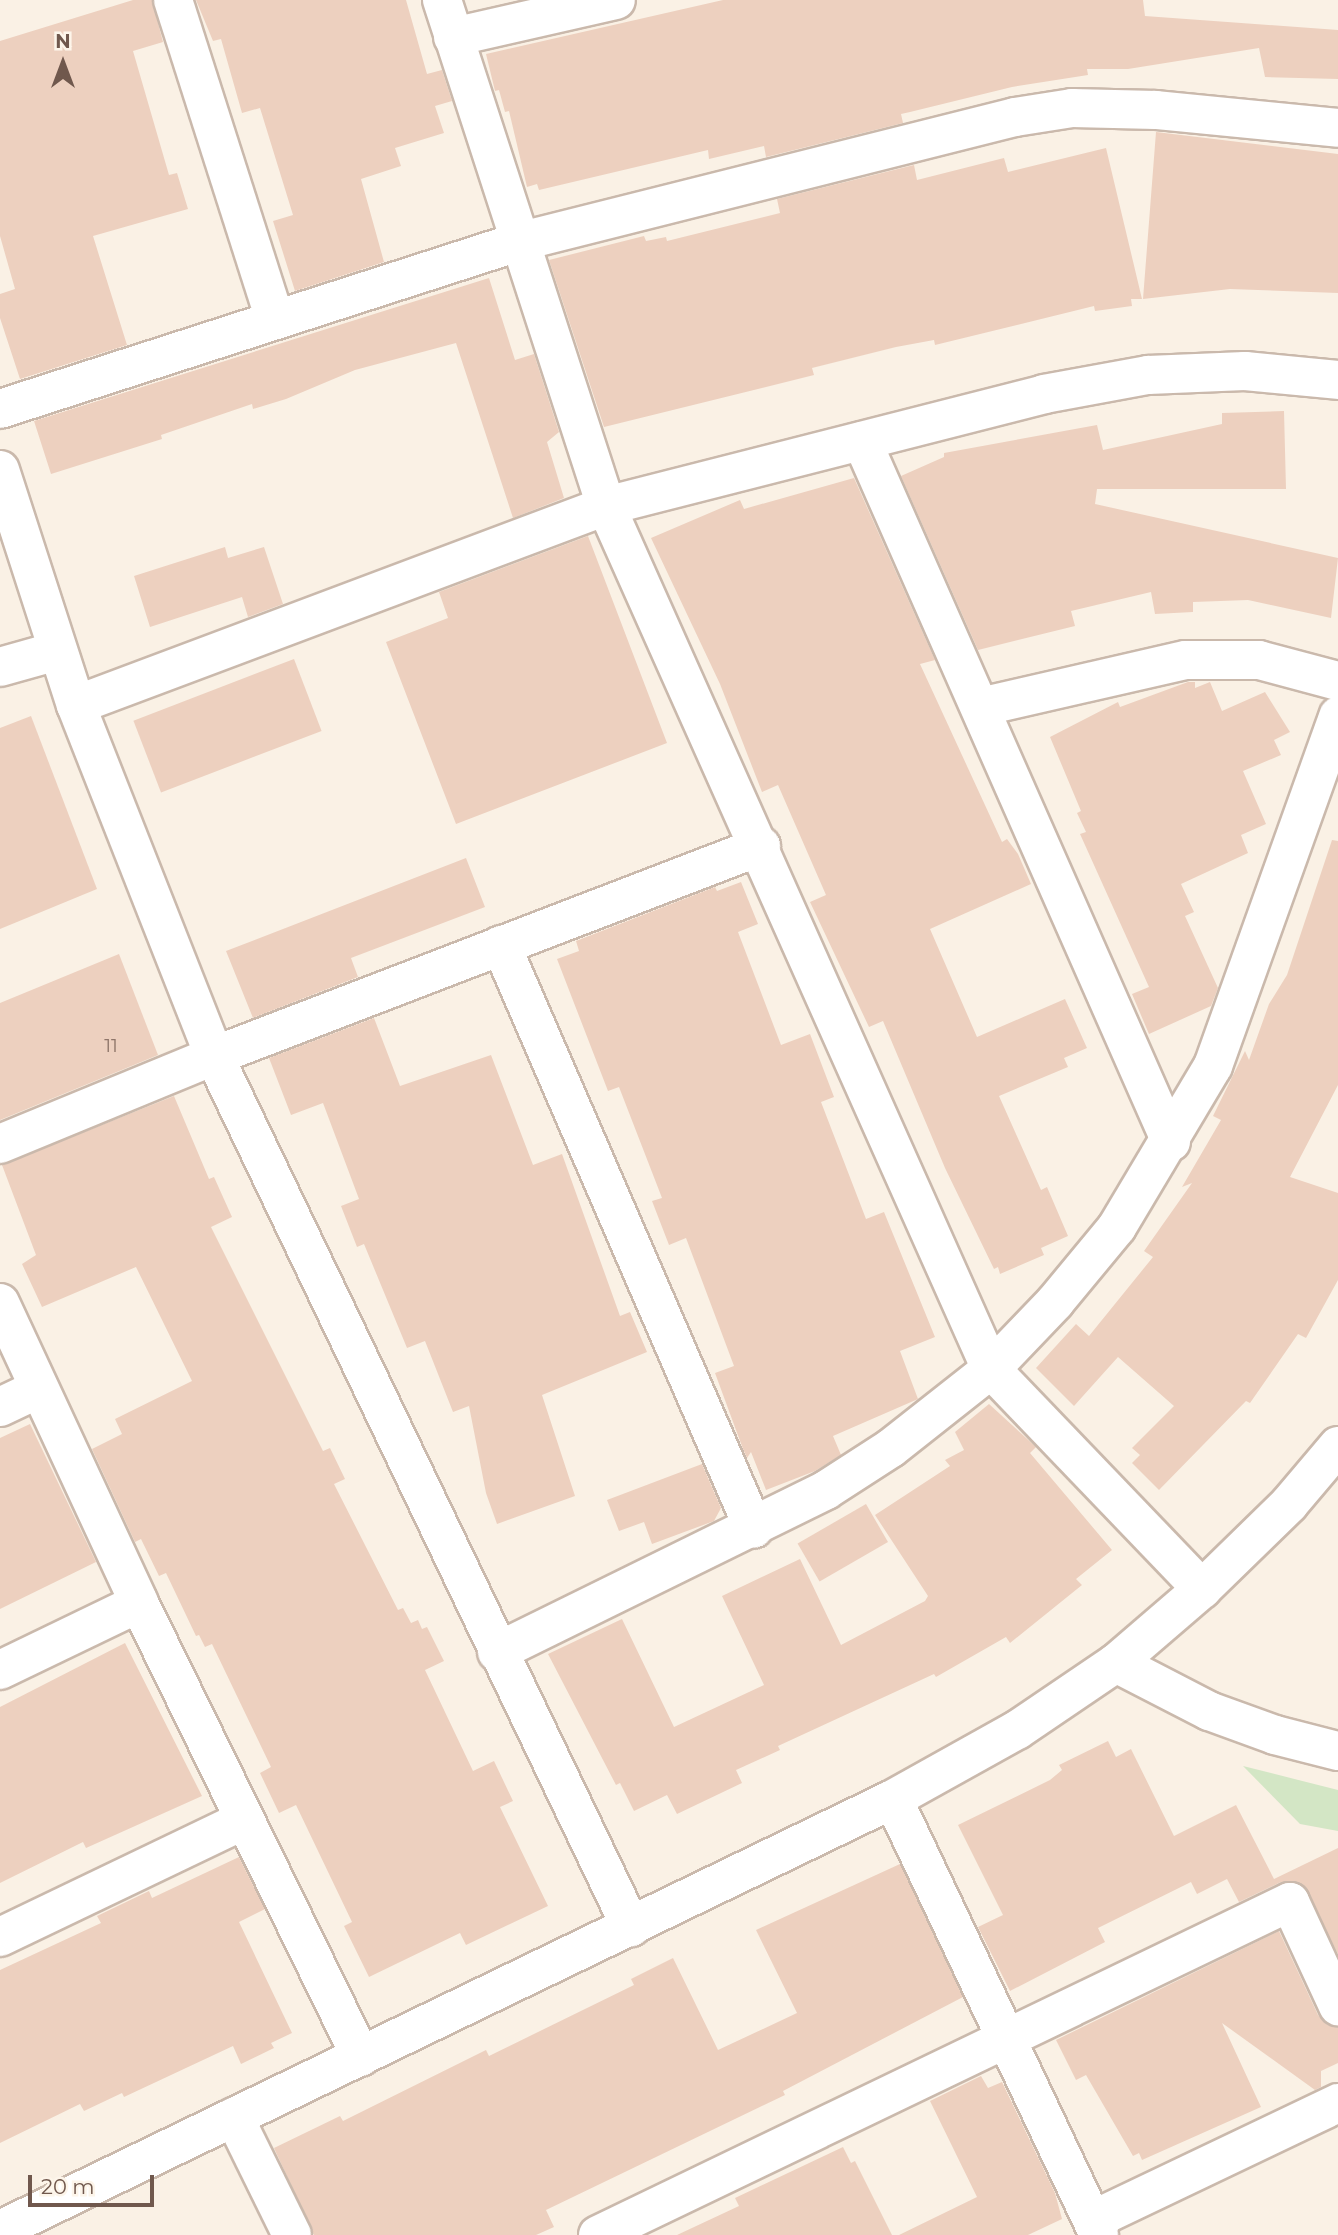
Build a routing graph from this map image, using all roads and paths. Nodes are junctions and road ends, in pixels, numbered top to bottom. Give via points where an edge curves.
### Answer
1 (173, 0) edge
2 (442, 0) edge
3 (616, 0) edge
4 (453, 37) junction
5 (1338, 128) edge
6 (518, 242) junction
7 (275, 319) junction
8 (1338, 380) edge
9 (0, 409) edge
10 (862, 441) junction
11 (0, 470) edge
12 (607, 506) junction
13 (57, 651) junction
14 (0, 667) edge
15 (1338, 681) edge
16 (76, 705) junction
17 (980, 707) junction
18 (1338, 716) edge
19 (761, 846) junction
20 (501, 945) junction
21 (214, 1056) junction
22 (1171, 1142) junction
23 (0, 1144) edge
24 (0, 1303) edge
25 (991, 1369) junction
26 (38, 1389) junction
27 (0, 1407) edge
28 (1338, 1446) edge
29 (754, 1529) junction
30 (1202, 1589) junction
31 (139, 1603) junction
32 (497, 1652) junction
33 (1115, 1663) junction
34 (0, 1670) edge
35 (1338, 1751) edge
36 (894, 1799) junction
37 (244, 1819) junction
38 (631, 1927) junction
39 (0, 1937) edge
40 (1338, 2006) edge
41 (1006, 2036) junction
42 (361, 2057) junction
43 (1338, 2103) edge
44 (234, 2117) junction
45 (1096, 2228) edge
46 (0, 2231) edge
47 (292, 2235) edge
48 (598, 2235) edge

1 - 7 street
2 - 4 street
3 - 4 street
4 - 6 street
5 - 6 street via 1156,110 1060,110 1015,117
6 - 7 street
6 - 12 street
7 - 9 street
8 - 10 street via 1245,371 1148,375 1044,394
10 - 12 street
10 - 17 street
11 - 13 street
12 - 16 street
12 - 19 street
13 - 14 street
13 - 16 street
15 - 17 street via 1259,660 1186,660
16 - 21 street
17 - 22 street
18 - 22 street via 1213,1066
19 - 20 street
19 - 25 street
20 - 21 street
20 - 29 street
21 - 23 street
21 - 32 street
22 - 25 street via 1117,1227
24 - 26 street
25 - 29 street via 891,1448
25 - 30 street
26 - 27 street
26 - 31 street
28 - 30 street via 1289,1504
29 - 32 street
30 - 33 street
31 - 34 street
31 - 37 street
32 - 38 street
33 - 35 street via 1209,1711
33 - 36 street via 1017,1730
36 - 38 street
36 - 41 street
37 - 39 street
37 - 42 street
38 - 42 street
40 - 41 street via 1290,1902
41 - 45 street
41 - 48 street
42 - 44 street
43 - 45 street
44 - 46 street
44 - 47 street

